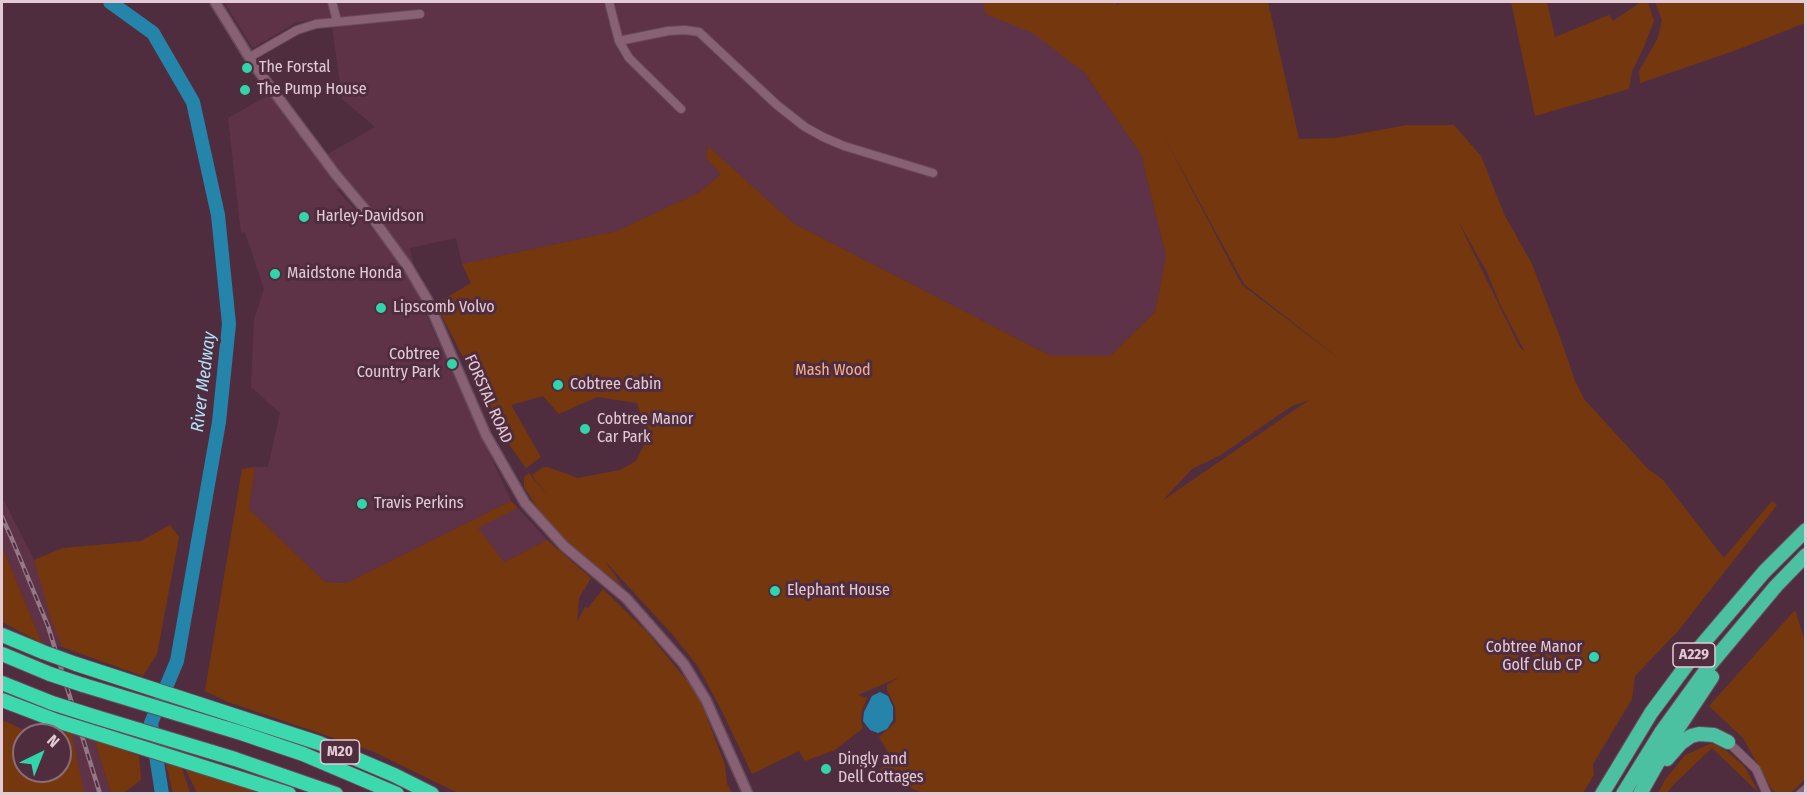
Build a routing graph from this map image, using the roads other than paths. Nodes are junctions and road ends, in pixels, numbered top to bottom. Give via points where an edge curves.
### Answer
1 (215, 2) edge
2 (332, 2) edge
3 (609, 2) edge
4 (420, 14) dead end
5 (337, 21) junction
6 (619, 41) junction
7 (250, 57) junction
8 (681, 109) dead end
9 (933, 173) dead end
10 (1806, 530) edge
11 (1806, 555) edge
12 (1758, 607) junction
13 (2, 635) edge
14 (2, 654) edge
15 (2, 683) edge
16 (2, 700) edge
17 (121, 733) junction
18 (1728, 742) joint
19 (1619, 764) junction
20 (1806, 789) edge
21 (289, 794) edge
22 (336, 794) edge
23 (397, 794) edge
24 (432, 794) edge
25 (748, 794) edge
26 (1593, 794) edge
27 (1602, 794) edge
28 (1623, 794) edge
29 (1640, 794) edge
30 (1645, 794) edge
31 (1767, 794) edge
32 (1800, 794) edge

1 - 7 street, FORSTAL ROAD
2 - 5 street
3 - 6 street
4 - 5 street
5 - 7 street via 297,30
6 - 8 street via 629,58
6 - 9 street via 668,31 699,32 805,127 844,146
7 - 25 street, FORSTAL ROAD via 408,267 427,299 486,435 525,503 564,546 626,598 684,664 706,700
10 - 19 highway, A229 via 1700,647
11 - 12 highway, A229
12 - 28 highway, A229 via 1680,705
12 - 29 highway via 1671,739
13 - 24 highway, M20, bridge via 76,664 336,750
14 - 23 highway, M20, bridge via 50,674 303,754
15 - 17 highway, M20, bridge via 96,717
16 - 17 highway, M20, bridge via 102,735
17 - 21 highway, M20
17 - 22 highway, M20 via 235,759
18 - 30 highway via 1714,735 1691,736 1671,753
18 - 31 street via 1756,769
19 - 26 highway
19 - 27 highway, A229
20 - 32 street

